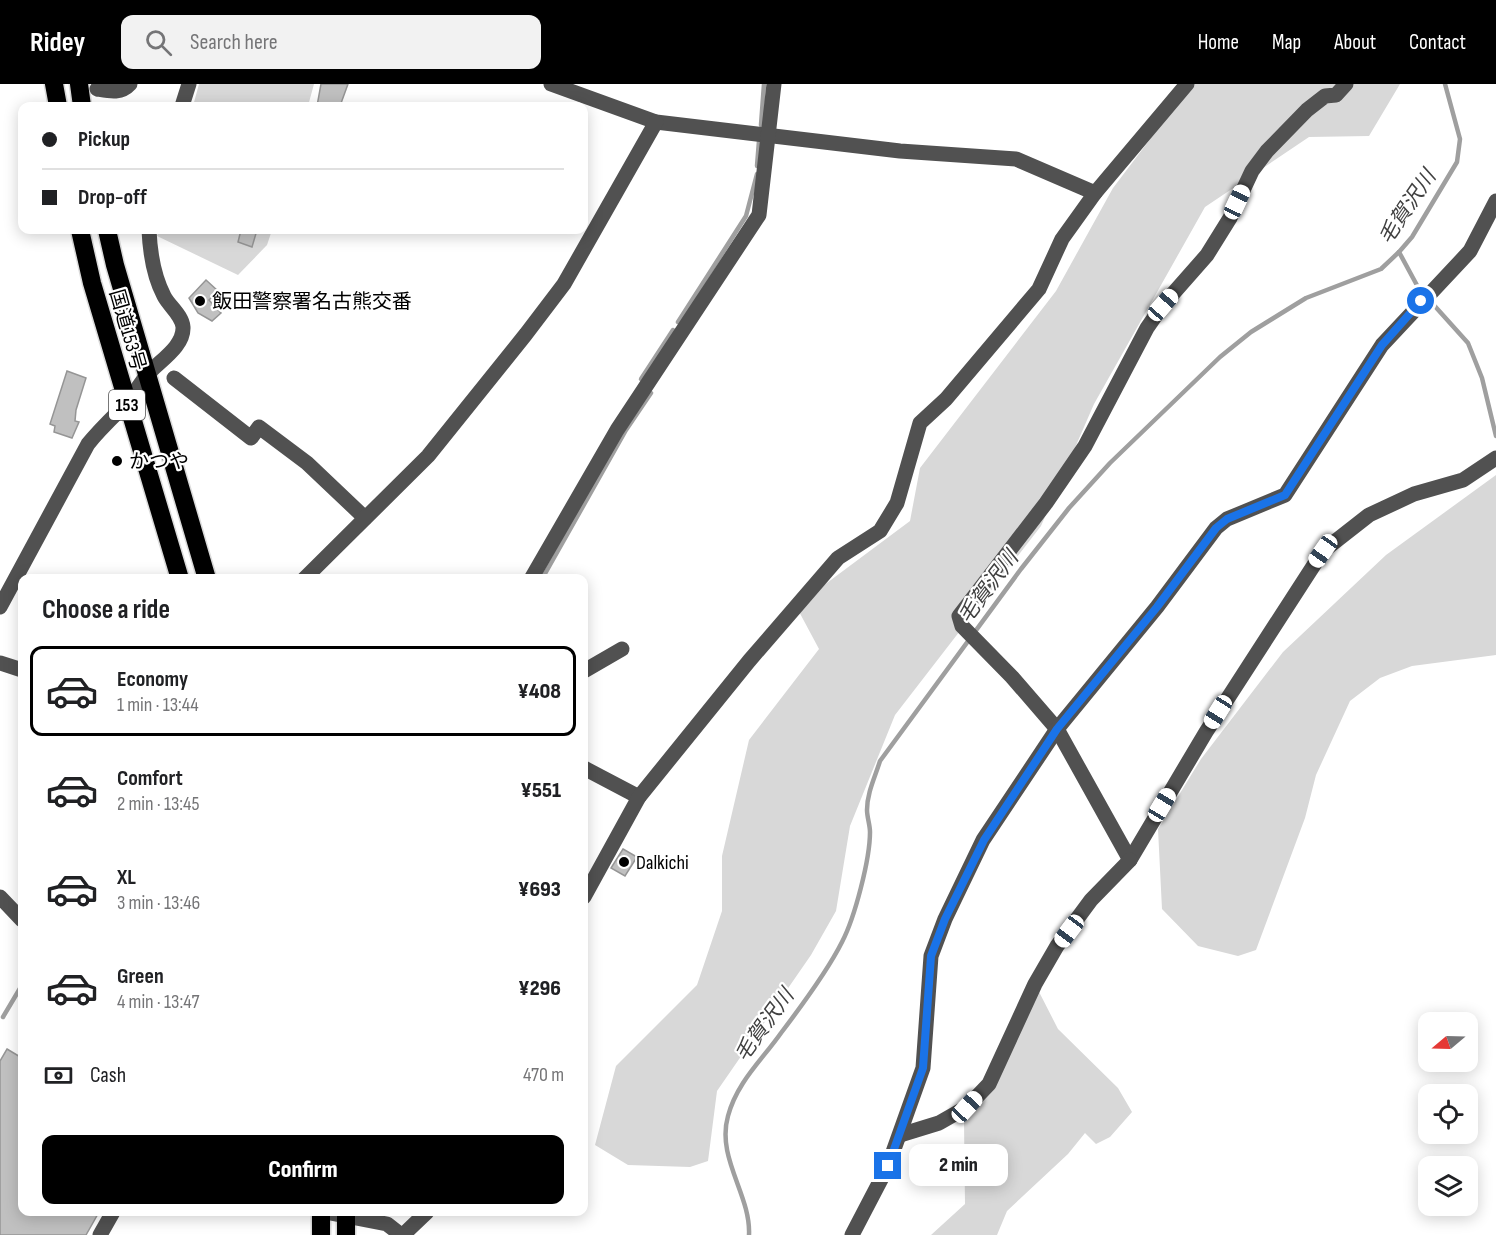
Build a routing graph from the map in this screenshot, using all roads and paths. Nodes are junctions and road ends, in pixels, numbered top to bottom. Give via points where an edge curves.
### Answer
1 (54, 84) edge
2 (79, 84) edge
3 (130, 84) edge
4 (189, 84) edge
5 (550, 84) edge
6 (774, 84) edge
7 (1187, 84) edge
8 (1346, 84) edge
9 (97, 89) dead end
10 (1322, 90) edge
11 (57, 102) edge
12 (81, 102) edge
13 (183, 102) edge
14 (656, 122) junction
15 (770, 137) junction
16 (1095, 193) junction
17 (1496, 201) edge
18 (81, 234) edge
19 (109, 234) edge
20 (149, 234) edge
21 (148, 374) junction
22 (174, 378) dead end
23 (126, 404) junction
24 (1496, 458) edge
25 (365, 519) junction
26 (178, 574) edge
27 (206, 574) edge
28 (310, 574) edge
29 (534, 574) edge
30 (0, 607) edge
31 (622, 649) dead end
32 (0, 663) edge
33 (18, 669) edge
34 (588, 669) edge
35 (1057, 729) junction
36 (588, 770) edge
37 (639, 797) junction
38 (1130, 860) junction
39 (588, 890) edge
40 (0, 897) edge
41 (18, 917) edge
42 (900, 1135) junction
43 (111, 1216) edge
44 (323, 1216) edge
45 (346, 1216) edge
46 (354, 1216) edge
47 (423, 1216) edge
48 (100, 1235) edge
49 (321, 1235) edge
50 (346, 1235) edge
51 (402, 1235) edge
52 (852, 1235) edge

1 - 11 highway
2 - 12 highway
3 - 9 street via 112,92
4 - 13 street
5 - 14 street
6 - 15 street
7 - 16 street
8 - 10 street via 1336,95
10 - 35 street via 1252,171 1207,255 1147,328 1084,446 1046,503 959,616 964,629
14 - 15 street
14 - 25 street via 564,284 428,456
15 - 16 street via 1016,159
15 - 29 street via 759,215 617,430
16 - 37 street via 1062,239 1039,290 946,399 920,423 897,503 880,531 838,558
17 - 35 street via 1470,251 1382,345 1285,495 1227,519 1216,528
18 - 23 highway, 国道153号 / 153
19 - 21 highway, 国道153号 / 153
20 - 21 street via 157,282 183,327 174,349
21 - 23 street
21 - 27 highway, 国道153号 / 153
22 - 25 street via 251,438 259,427 307,464
23 - 26 highway, 国道153号 / 153
23 - 30 street via 88,444
24 - 38 street via 1463,480 1414,494 1369,515 1323,551 1206,732
25 - 28 street
31 - 34 street
32 - 33 street
35 - 38 street
35 - 42 street via 984,840 941,929 931,956 923,1068
36 - 37 street
37 - 39 street
38 - 42 street via 1091,900 1057,946 989,1084 967,1107 939,1123
40 - 41 street
42 - 52 street
43 - 48 street
44 - 49 highway
45 - 50 highway
46 - 51 street via 387,1224
47 - 51 street

